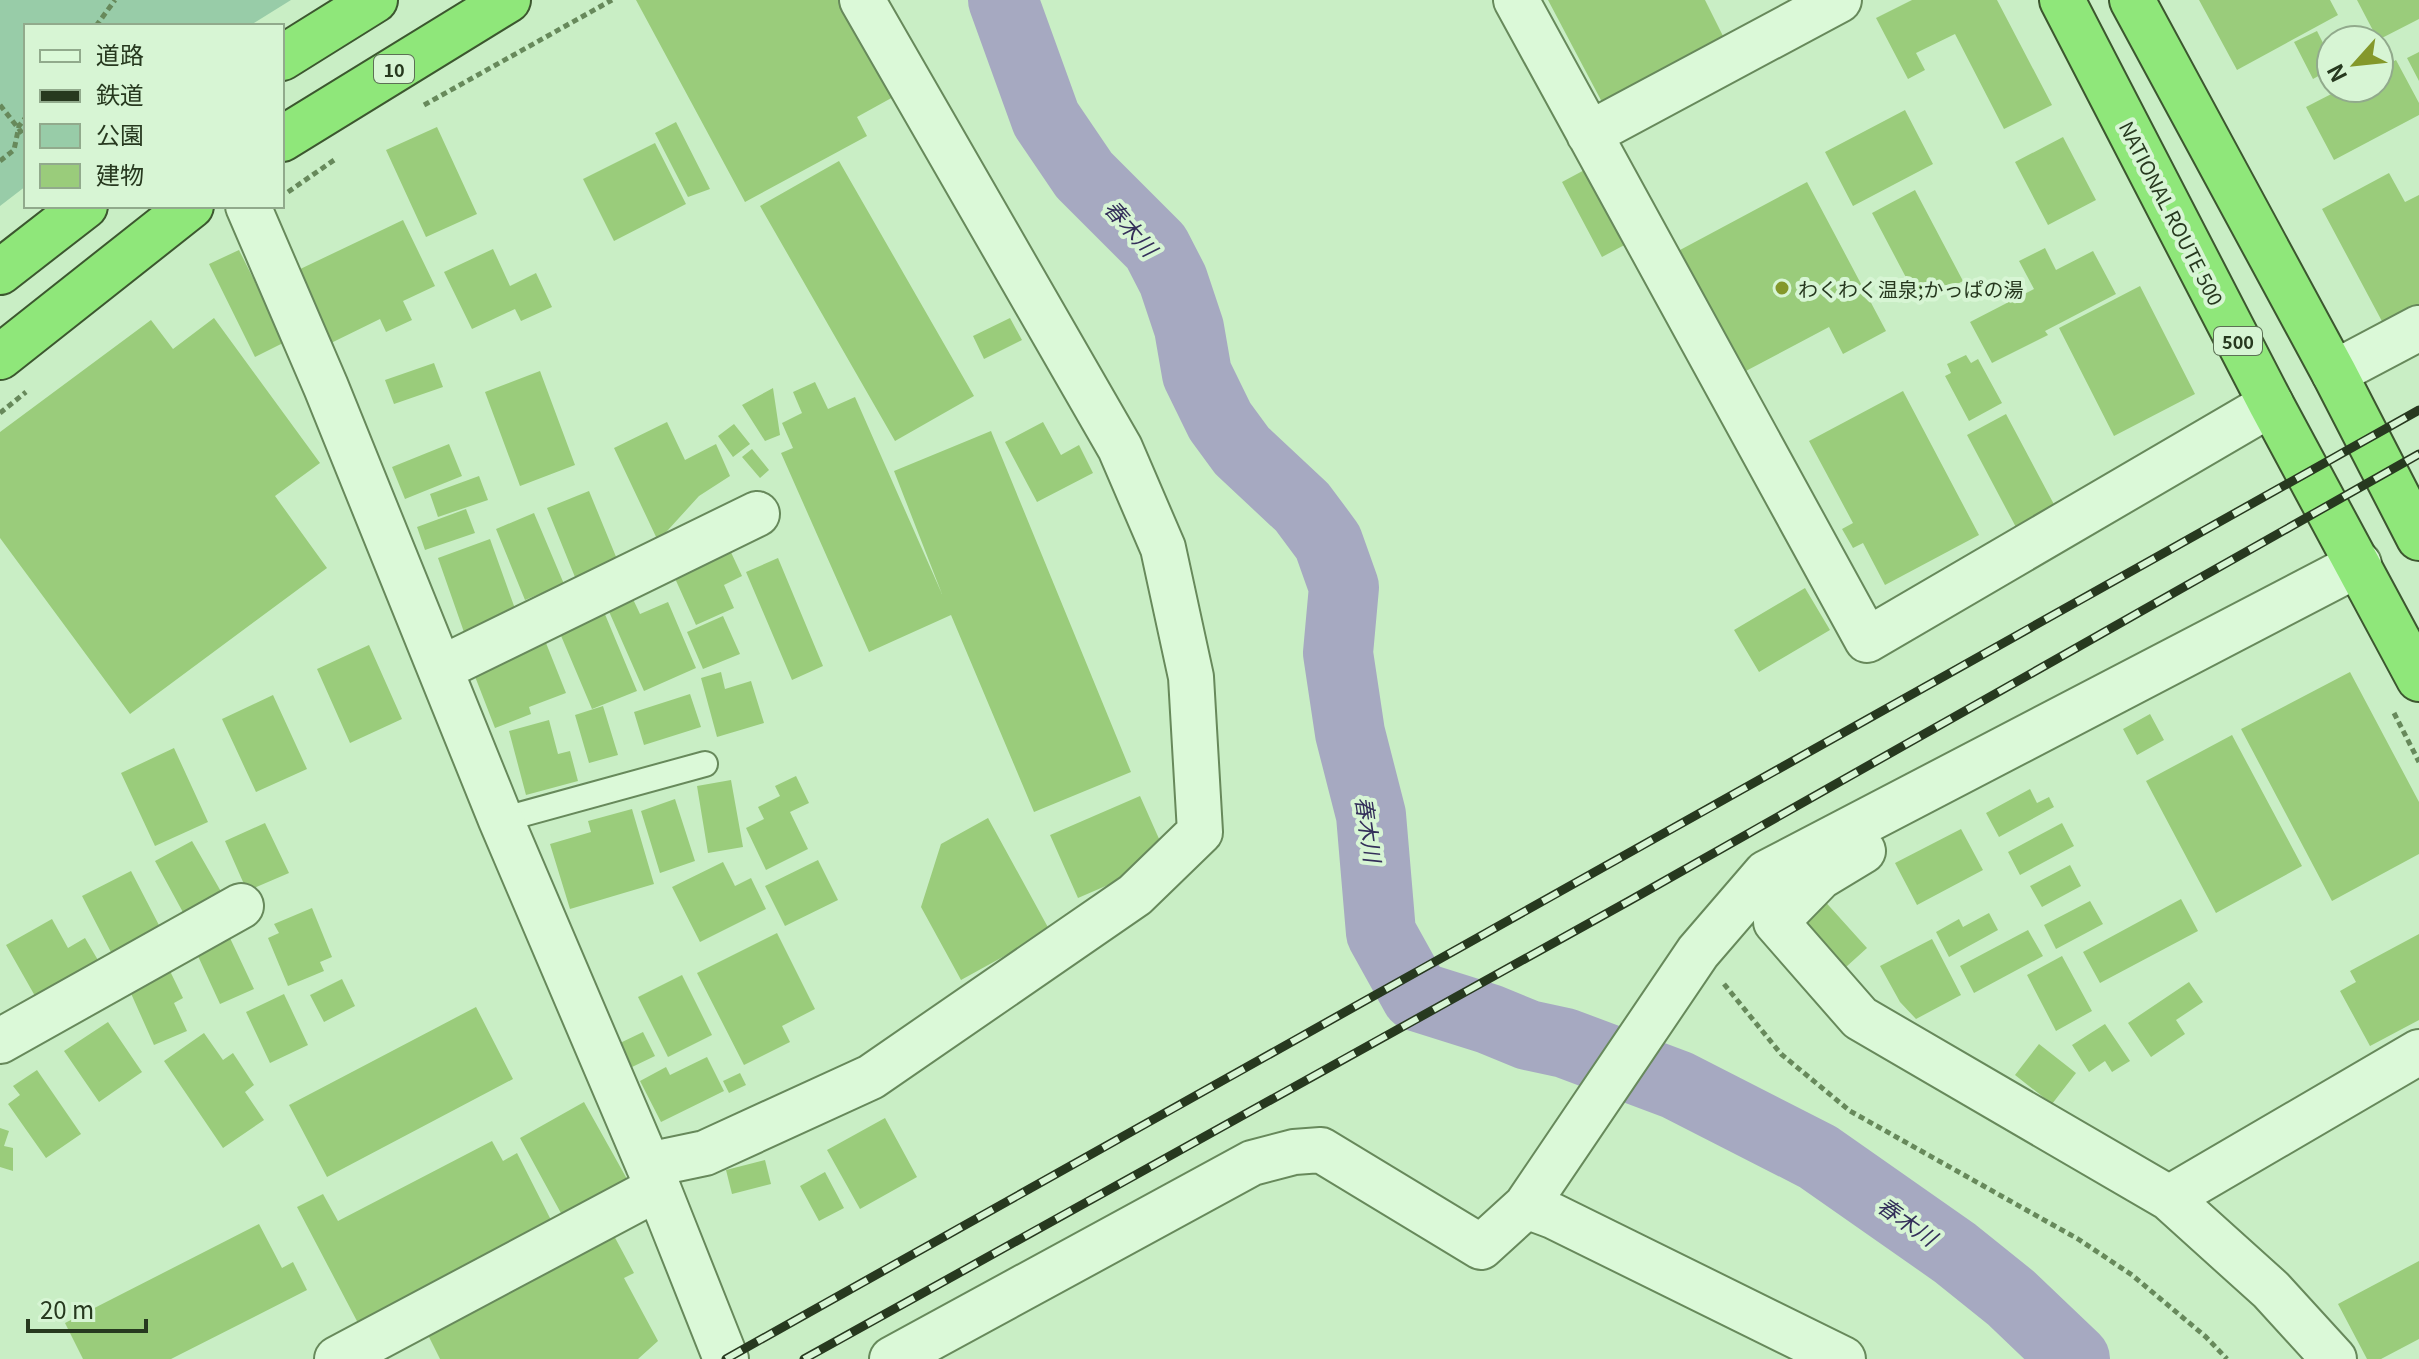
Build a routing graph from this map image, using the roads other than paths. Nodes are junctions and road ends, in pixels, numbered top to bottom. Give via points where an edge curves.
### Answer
1 (375, 0) edge
2 (508, 0) edge
3 (862, 0) edge
4 (1516, 0) edge
5 (1839, 0) edge
6 (2062, 0) edge
7 (2132, 0) edge
8 (284, 57) edge
9 (1589, 134) junction
10 (284, 138) edge
11 (82, 208) edge
12 (188, 208) edge
13 (249, 208) edge
14 (0, 272) edge
15 (2419, 328) edge
16 (0, 357) edge
17 (2334, 373) junction
18 (2271, 404) junction
19 (757, 514) dead end
20 (2419, 538) edge
21 (2359, 564) junction
22 (440, 669) junction
23 (2419, 679) edge
24 (705, 764) dead end
25 (1948, 777) junction
26 (501, 820) junction
27 (241, 906) dead end
28 (0, 1041) edge
29 (2419, 1052) edge
30 (653, 1177) junction
31 (1531, 1198) junction
32 (2169, 1198) junction
33 (337, 1359) edge
34 (726, 1359) edge
35 (892, 1359) edge
36 (1843, 1359) edge
37 (2334, 1359) edge

1 - 8 highway
2 - 10 highway, 10
3 - 30 street via 1120,448 1163,548 1191,677 1200,832 1135,895 871,1077
4 - 9 street
5 - 9 street
6 - 18 highway, NATIONAL ROUTE 500 / 500
7 - 17 highway
9 - 18 street via 1867,640
11 - 14 highway
12 - 16 highway
13 - 22 street
15 - 17 street
17 - 20 highway
18 - 21 highway, NATIONAL ROUTE 500 / 500
19 - 22 street
21 - 23 highway, NATIONAL ROUTE 500 / 500
21 - 25 street
22 - 26 street
24 - 26 lane
25 - 31 street via 1766,873 1698,952
25 - 32 street via 1898,831 1820,877 1776,922 1860,1018
26 - 30 street
27 - 28 street
29 - 32 street
30 - 33 street
30 - 34 street
31 - 35 street via 1481,1247 1321,1150 1294,1152 1252,1163
31 - 36 street via 1553,1216
32 - 37 street via 2271,1290

